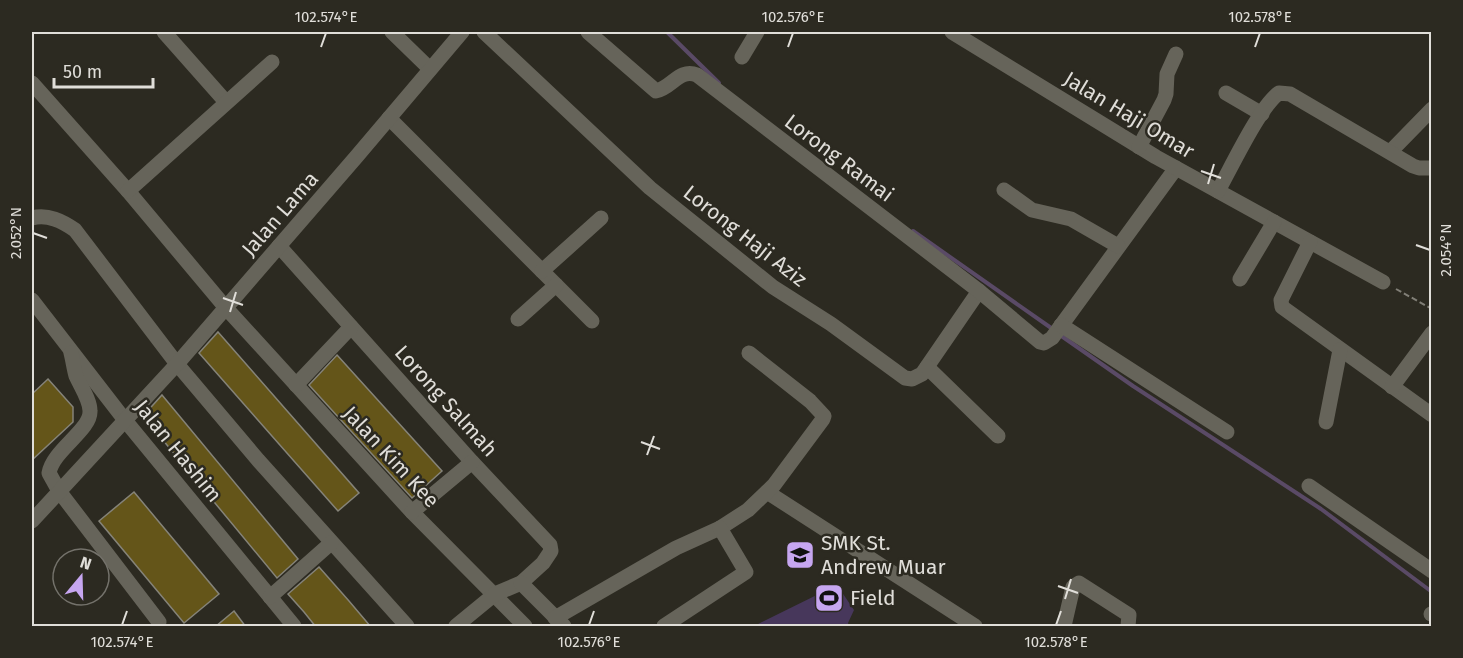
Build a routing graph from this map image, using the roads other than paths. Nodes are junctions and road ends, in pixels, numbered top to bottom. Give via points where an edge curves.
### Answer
1 (164, 32) edge
2 (392, 32) edge
3 (462, 32) edge
4 (484, 32) edge
5 (588, 32) edge
6 (757, 32) edge
7 (952, 32) edge
8 (1176, 54) dead end
9 (742, 57) dead end
10 (272, 62) dead end
11 (430, 69) junction
12 (32, 83) edge
13 (1226, 93) dead end
14 (226, 102) junction
15 (1431, 109) edge
16 (1262, 114) junction
17 (389, 118) junction
18 (1139, 147) junction
19 (1390, 151) junction
20 (1176, 168) junction
21 (1431, 168) edge
22 (1004, 190) dead end
23 (128, 191) junction
24 (1218, 191) junction
25 (32, 218) edge
26 (601, 218) dead end
27 (1274, 222) junction
28 (1310, 242) junction
29 (279, 246) junction
30 (1118, 246) junction
31 (542, 271) junction
32 (1240, 279) dead end
33 (1383, 282) road end
34 (556, 285) junction
35 (979, 291) junction
36 (32, 300) edge
37 (226, 308) junction
38 (518, 319) dead end
39 (592, 321) dead end
40 (351, 327) junction
41 (1056, 331) junction
42 (1431, 333) edge
43 (70, 350) junction
44 (1340, 350) junction
45 (749, 353) dead end
46 (177, 364) junction
47 (927, 367) junction
48 (296, 385) junction
49 (1392, 387) junction
50 (1431, 415) edge
51 (124, 419) junction
52 (1326, 422) dead end
53 (1227, 432) dead end
54 (998, 436) dead end
55 (472, 462) junction
56 (1309, 486) dead end
57 (59, 490) junction
58 (767, 492) junction
59 (412, 512) junction
60 (32, 521) edge
61 (720, 528) junction
62 (331, 543) junction
63 (1431, 571) edge
64 (521, 583) junction
65 (495, 594) junction
66 (270, 597) junction
67 (159, 622) dead end
68 (559, 622) edge
69 (520, 625) edge
70 (294, 627) edge
71 (407, 627) edge
72 (456, 627) edge
73 (664, 627) edge
74 (975, 627) edge
75 (1064, 627) edge
76 (1128, 627) edge

1 - 14 street
2 - 11 street
3 - 11 street, Jalan Lama
4 - 47 street, Lorong Haji Aziz via 650,188 773,287 905,378 918,377
5 - 35 street, Lorong Ramai via 656,92 683,74 696,75
6 - 9 street
7 - 18 street, Jalan Haji Omar
8 - 18 street via 1167,74 1164,100
10 - 14 street
11 - 17 street, Jalan Lama
12 - 23 street, Jalan Kim Kee
13 - 16 street
14 - 23 street
15 - 19 street
16 - 19 street via 1272,98 1279,93 1290,94
16 - 24 street
17 - 29 street, Jalan Lama
17 - 31 street
18 - 20 street, Jalan Haji Omar
19 - 21 street via 1413,166
20 - 24 street, Jalan Haji Omar
20 - 30 street
22 - 30 street via 1032,210 1071,219
23 - 37 street, Jalan Kim Kee
24 - 27 street, Jalan Haji Omar
25 - 46 street via 52,218 75,230
26 - 31 street
27 - 28 street, Jalan Haji Omar
27 - 32 street
28 - 33 street, Jalan Haji Omar
28 - 44 street via 1280,303 1286,312
29 - 37 street, Jalan Lama
29 - 40 street, Lorong Salmah
30 - 41 street
31 - 34 street
34 - 38 street
34 - 39 street
35 - 41 street, Lorong Ramai via 1040,342 1048,342
35 - 47 street
36 - 43 street, Jalan Hashim
37 - 46 street, Jalan Lama
37 - 48 street, Jalan Kim Kee
40 - 48 street
40 - 55 street, Lorong Salmah
41 - 53 street
42 - 49 street
43 - 51 street, Jalan Hashim
43 - 57 street via 90,414 50,467 49,473
44 - 49 street
44 - 52 street
45 - 58 street via 824,416
46 - 51 street, Jalan Lama
46 - 62 street
47 - 54 street
48 - 59 street, Jalan Kim Kee
49 - 50 street
51 - 57 street, Jalan Lama
51 - 66 street, Jalan Hashim
55 - 59 street
55 - 64 street, Lorong Salmah via 550,545 551,552 543,563
56 - 63 street
57 - 60 street, Jalan Lama
57 - 67 street
58 - 61 street
58 - 74 street
59 - 65 street, Jalan Kim Kee
61 - 68 street via 676,548
61 - 73 street via 746,572
62 - 66 street
62 - 71 street
64 - 65 street
64 - 68 street
65 - 69 street, Jalan Kim Kee
65 - 72 street
66 - 70 street, Jalan Hashim
75 - 76 street via 1076,583 1084,584 1129,615

